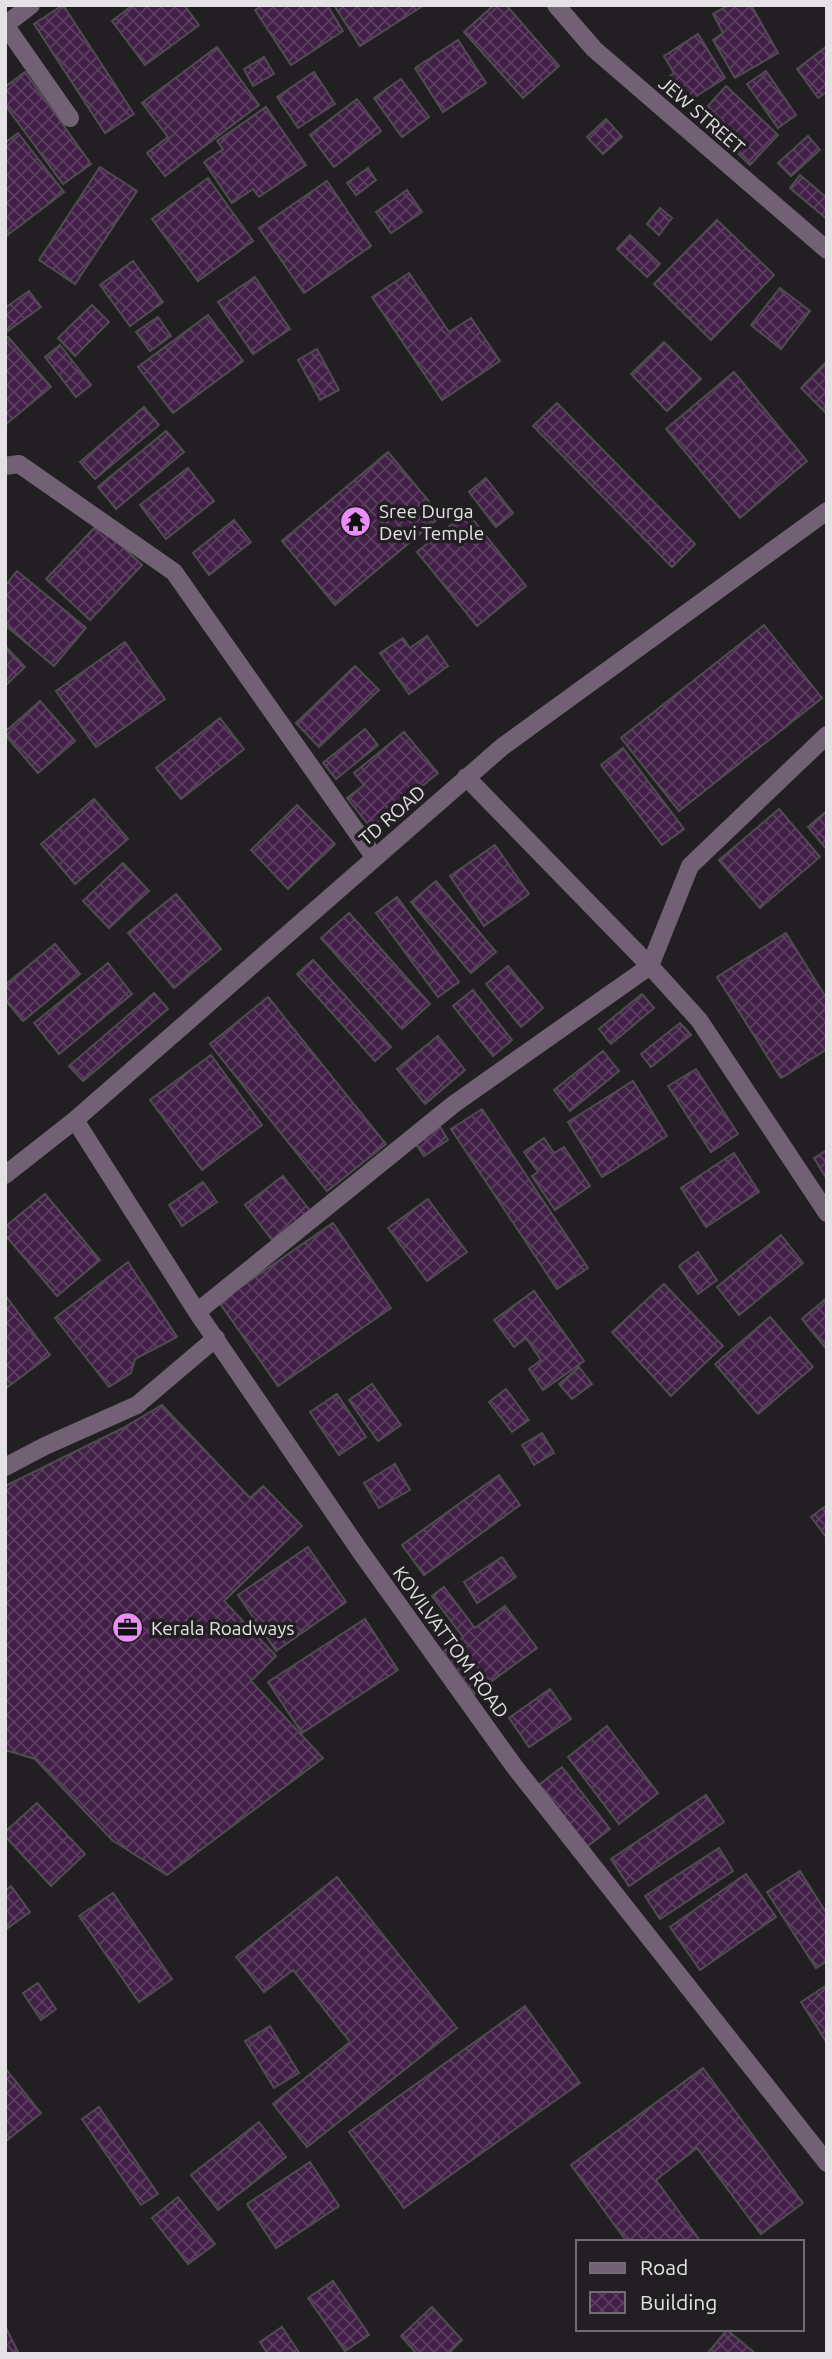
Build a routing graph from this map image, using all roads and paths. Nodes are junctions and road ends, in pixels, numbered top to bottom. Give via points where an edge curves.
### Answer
1 (31, 5) edge
2 (556, 5) edge
3 (70, 118) dead end
4 (827, 250) edge
5 (5, 467) edge
6 (827, 511) edge
7 (827, 735) edge
8 (466, 777) junction
9 (374, 858) junction
10 (650, 966) junction
11 (75, 1120) junction
12 (5, 1175) edge
13 (827, 1213) edge
14 (197, 1312) junction
15 (216, 1338) junction
16 (5, 1467) edge
17 (827, 2163) edge

1 - 3 street via 5,25
2 - 4 street, JEW STREET via 594,49
5 - 9 street via 19,464 174,572
6 - 8 street, TD ROAD
7 - 10 street via 690,866
8 - 9 street, TD ROAD
8 - 10 street
9 - 11 street, TD ROAD
10 - 13 street via 699,1020
10 - 14 street via 454,1104
11 - 12 street, TD ROAD
11 - 14 street, KOVILVATTOM ROAD
14 - 15 street, KOVILVATTOM ROAD
15 - 16 street via 137,1405
15 - 17 street, KOVILVATTOM ROAD via 360,1551 514,1766

